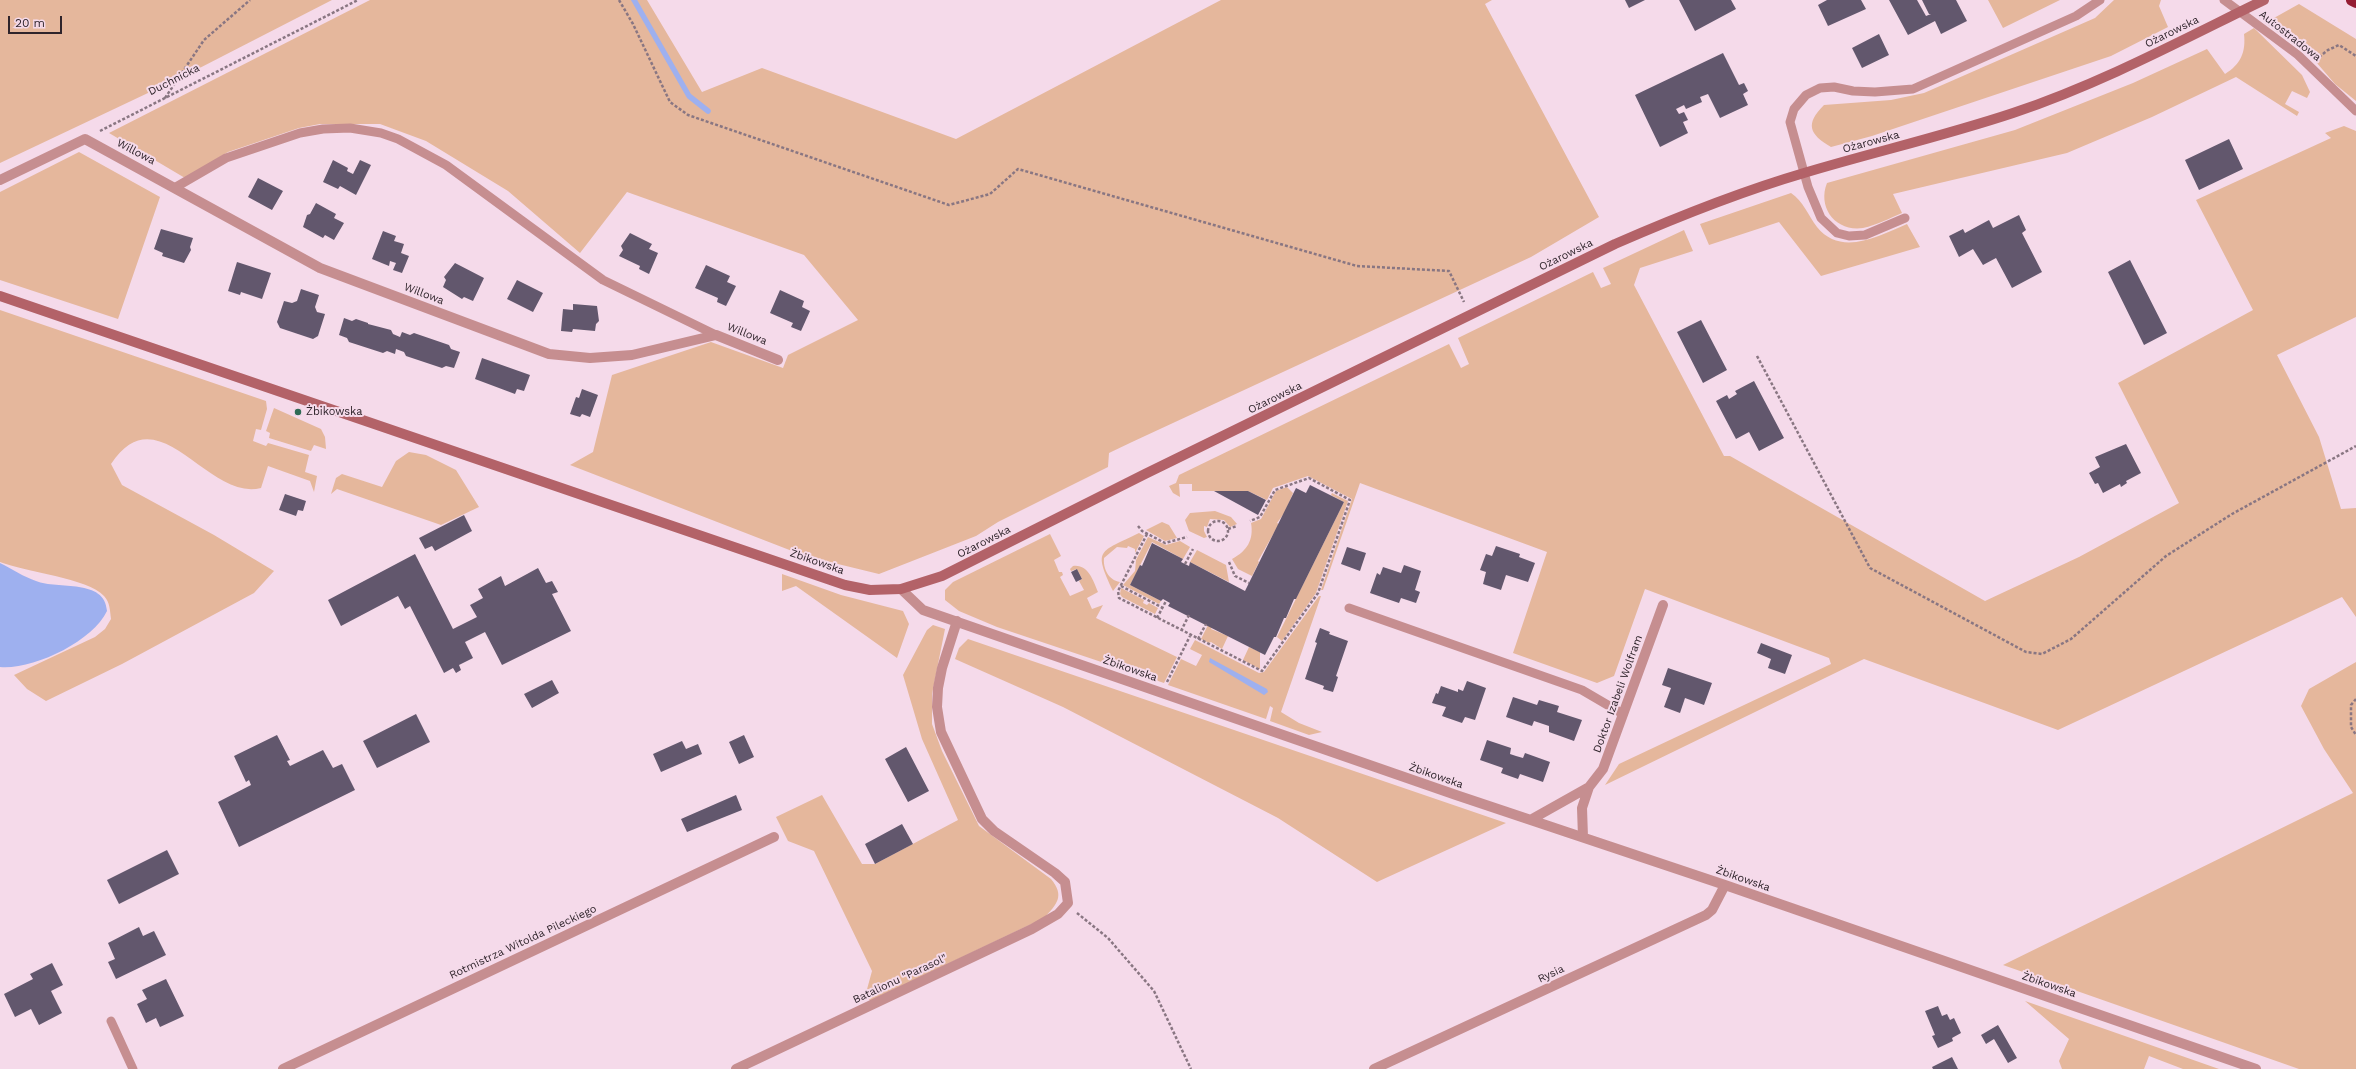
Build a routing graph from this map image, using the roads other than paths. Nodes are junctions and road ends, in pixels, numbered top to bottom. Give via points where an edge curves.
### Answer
1 (2100, 0) edge
2 (2224, 0) edge
3 (2264, 0) edge
4 (2352, 0) edge
5 (2356, 2) edge
6 (2356, 111) edge
7 (1804, 173) junction
8 (0, 180) edge
9 (176, 187) junction
10 (1904, 218) dead end
11 (0, 296) edge
12 (716, 335) junction
13 (778, 360) dead end
14 (900, 589) junction
15 (1663, 605) dead end
16 (1349, 608) dead end
17 (957, 622) junction
18 (1623, 714) junction
19 (1588, 787) junction
20 (1532, 820) junction
21 (774, 837) dead end
22 (1583, 837) junction
23 (1725, 885) junction
24 (111, 1021) dead end
25 (133, 1069) edge
26 (283, 1069) edge
27 (736, 1069) edge
28 (1374, 1069) edge
29 (2256, 1069) edge

1 - 7 lane via 2076,16 1913,89 1875,92 1834,87 1820,88 1806,96 1794,109 1790,122
2 - 6 lane, Autostradowa via 2298,55
3 - 7 main road, Ożarowska via 2123,69 2014,113 1957,132
4 - 5 highway
7 - 10 lane via 1821,218 1837,232 1849,236 1865,235
7 - 14 main road, Ożarowska via 1685,213 1615,244 942,576
8 - 9 street, Willowa via 85,139
9 - 12 street, Willowa via 320,268 549,354 590,358 632,355
9 - 12 lane via 226,158 300,133 350,128 381,133 398,139 446,166 530,224 603,280
11 - 14 main road, Żbikowska via 845,585 870,590
12 - 13 street, Willowa
14 - 17 street, Żbikowska via 923,610
15 - 18 street, Doktor Izabeli Wolfram
16 - 18 lane via 1582,690
17 - 20 street, Żbikowska
17 - 27 street, Batalionu "Parasol" via 938,688 940,732 982,819 994,831 1065,882 1068,902 1058,914 1032,929
18 - 19 street, Doktor Izabeli Wolfram via 1603,769
19 - 20 street, Doktor Izabeli Wolfram
19 - 22 street, Doktor Izabeli Wolfram via 1582,808
20 - 22 street, Żbikowska
21 - 26 street, Rotmistrza Witolda Pileckiego
22 - 23 street, Żbikowska
23 - 28 street, Rysia via 1712,910 1706,915
23 - 29 street, Żbikowska
24 - 25 lane

